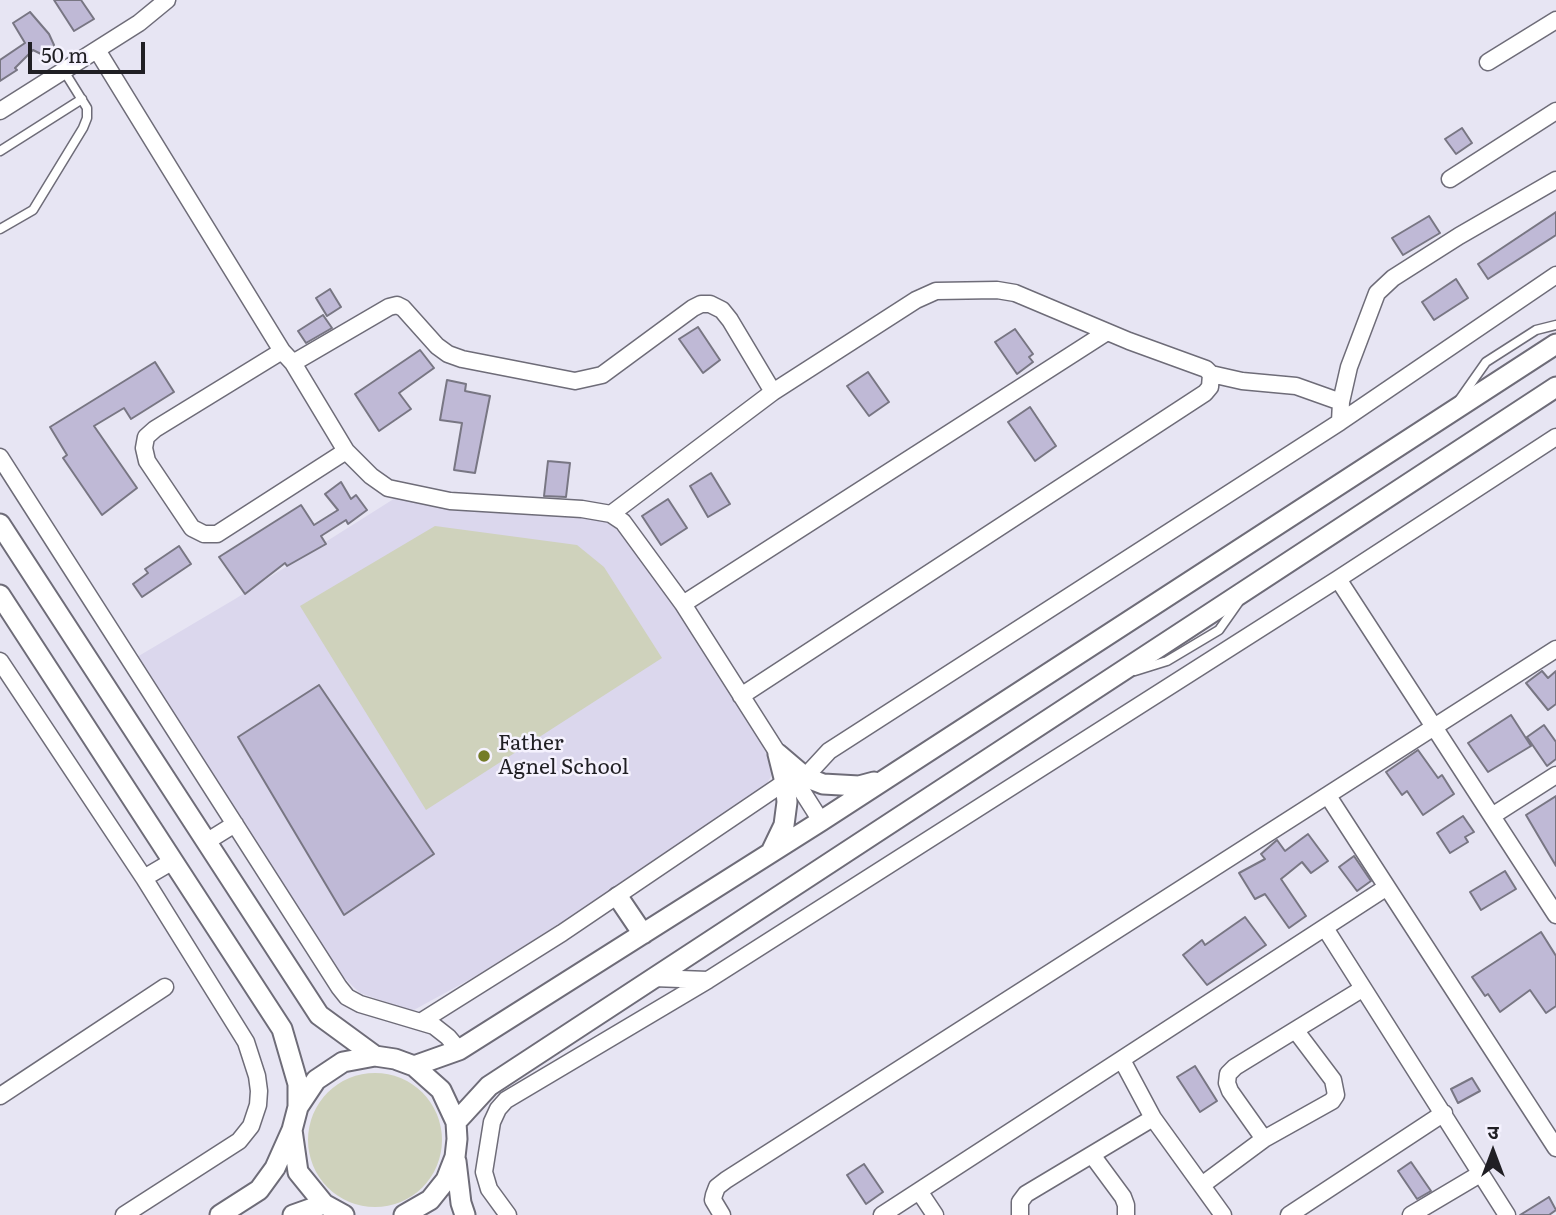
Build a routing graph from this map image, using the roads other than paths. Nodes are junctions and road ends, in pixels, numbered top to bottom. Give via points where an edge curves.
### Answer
1 (167, 0) edge
2 (1556, 20) edge
3 (97, 50) junction
4 (1488, 62) dead end
5 (64, 71) junction
6 (82, 99) junction
7 (0, 111) edge
8 (1556, 111) edge
9 (0, 151) edge
10 (1450, 179) dead end
11 (1556, 180) edge
12 (0, 229) edge
13 (1556, 275) edge
14 (1556, 325) edge
15 (1107, 332) junction
16 (1556, 344) edge
17 (288, 357) junction
18 (1211, 374) junction
19 (1556, 387) edge
20 (773, 392) junction
21 (1341, 402) junction
22 (1451, 412) junction
23 (1340, 422) junction
24 (1556, 438) edge
25 (346, 451) junction
26 (0, 457) edge
27 (611, 514) junction
28 (0, 524) edge
29 (1338, 579) junction
30 (0, 595) edge
31 (682, 604) junction
32 (1556, 649) edge
33 (0, 661) edge
34 (741, 696) junction
35 (1434, 727) junction
36 (778, 754) junction
37 (1556, 775) edge
38 (805, 777) junction
39 (884, 780) junction
40 (785, 782) junction
41 (1328, 796) junction
42 (1492, 816) junction
43 (821, 821) junction
44 (235, 824) junction
45 (206, 842) junction
46 (760, 860) junction
47 (173, 861) junction
48 (144, 878) junction
49 (1387, 887) junction
50 (618, 897) junction
51 (1556, 915) edge
52 (1325, 928) junction
53 (643, 934) junction
54 (653, 978) junction
55 (708, 980) junction
56 (165, 987) dead end
57 (1362, 989) junction
58 (422, 1021) junction
59 (1296, 1031) junction
60 (459, 1050) junction
61 (375, 1056) junction
62 (1122, 1060) junction
63 (414, 1066) junction
64 (0, 1096) edge
65 (298, 1107) junction
66 (1444, 1113) junction
67 (1153, 1118) junction
68 (456, 1122) junction
69 (292, 1130) junction
70 (1264, 1139) junction
71 (1556, 1148) edge
72 (1092, 1155) junction
73 (455, 1157) junction
74 (1480, 1174) junction
75 (1202, 1185) junction
76 (919, 1191) junction
77 (324, 1205) junction
78 (1417, 1213) edge
79 (124, 1215) edge
80 (220, 1215) edge
81 (293, 1215) edge
82 (344, 1215) edge
83 (404, 1215) edge
84 (465, 1215) edge
85 (508, 1215) edge
86 (722, 1215) edge
87 (882, 1215) edge
88 (935, 1215) edge
89 (1020, 1215) edge
90 (1126, 1215) edge
91 (1223, 1215) edge
92 (1289, 1215) edge
93 (1507, 1215) edge

1 - 3 street
2 - 4 street
3 - 5 street
3 - 17 street
5 - 6 lane
5 - 7 street
6 - 9 lane
6 - 12 lane via 87,108 83,128 38,203 26,216
8 - 10 street
11 - 21 street via 1459,236 1377,293 1352,357
13 - 23 street
14 - 22 lane via 1536,330 1486,362
15 - 18 street
15 - 20 street via 1015,293 936,291
15 - 31 street
16 - 22 street
17 - 20 street via 397,305 448,354 575,381 601,375 693,308 710,304 730,320
17 - 25 street
17 - 25 street via 155,429 146,437 147,461 192,528 217,534
18 - 21 street via 1296,386
18 - 34 street via 1205,393
19 - 54 street
20 - 27 street
21 - 23 street
22 - 39 street
23 - 38 street via 846,739
24 - 29 street
25 - 27 street via 388,488 450,501
26 - 44 street
27 - 31 street via 635,538
28 - 45 street
29 - 35 street
29 - 55 street
30 - 47 street
31 - 34 street
32 - 35 street
33 - 48 street
34 - 36 street
35 - 41 street
35 - 42 street
36 - 38 street
36 - 40 street
36 - 43 street
37 - 42 street
38 - 39 street via 843,787
39 - 43 street
40 - 46 street via 784,825 775,848
40 - 50 street
41 - 49 street
41 - 86 street via 726,1180 717,1187 713,1200
42 - 51 street
43 - 46 street
44 - 45 street
44 - 58 street via 347,997
45 - 61 street via 319,1015
46 - 53 street
47 - 48 street
47 - 65 street via 282,1029 298,1084
48 - 79 street via 246,1042 257,1076 258,1098 251,1126 239,1141
49 - 52 street
49 - 71 street
50 - 53 street
50 - 58 street
52 - 57 street
52 - 62 street
53 - 60 street
54 - 55 street
54 - 68 street via 489,1086
55 - 85 street via 506,1100 492,1122 484,1172 489,1189
56 - 64 street
57 - 59 street
57 - 66 street
58 - 60 street
59 - 70 street via 1228,1074 1230,1091
59 - 70 street via 1333,1080 1336,1095
60 - 63 street
61 - 63 street
61 - 65 street via 343,1062 316,1080
62 - 67 street
62 - 76 street
63 - 68 street via 441,1090
65 - 69 street
66 - 74 street
66 - 92 street
67 - 72 street
67 - 75 street
68 - 73 street
69 - 77 street via 298,1172
69 - 80 street via 259,1190
70 - 75 street
72 - 89 street via 1026,1194 1020,1202
72 - 90 street via 1123,1197
73 - 83 street via 446,1180 430,1199
73 - 84 street
74 - 78 street
74 - 93 street
75 - 91 street
76 - 87 street
76 - 88 street
77 - 81 street
77 - 82 street

